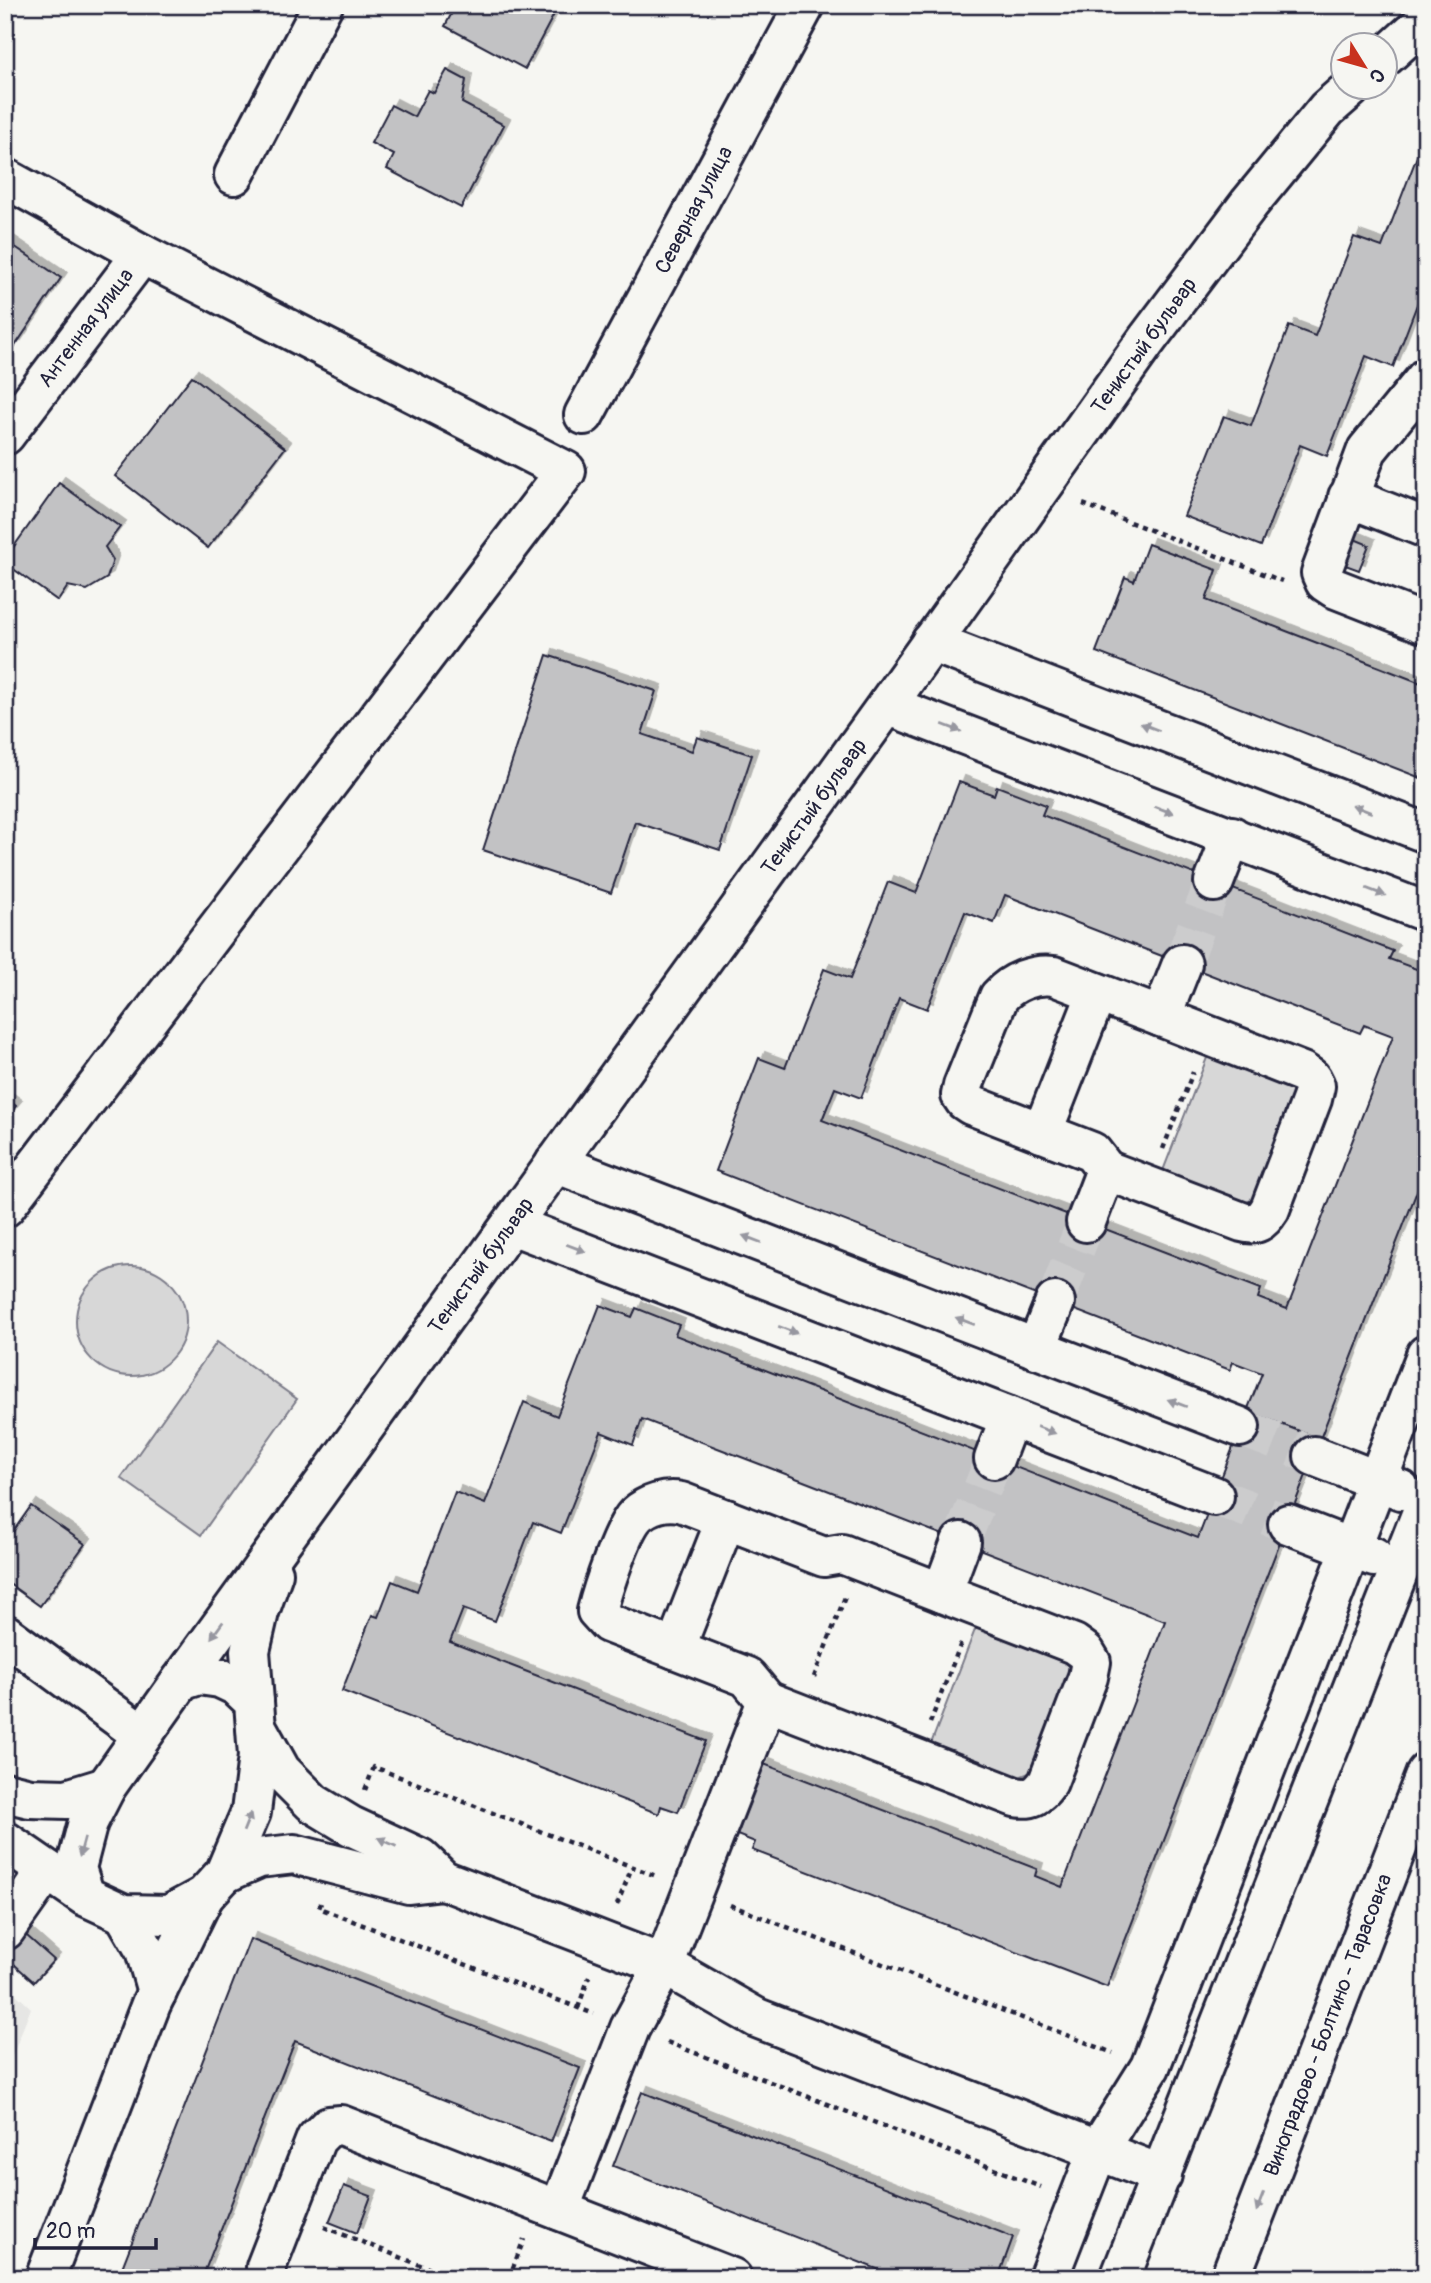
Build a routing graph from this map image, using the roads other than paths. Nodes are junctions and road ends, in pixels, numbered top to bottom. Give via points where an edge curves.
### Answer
1 (323, 5) edge
2 (805, 5) edge
3 (1426, 20) edge
4 (1400, 43) edge
5 (1335, 102) edge
6 (234, 175) dead end
7 (5, 178) edge
8 (142, 254) junction
9 (1426, 378) edge
10 (584, 415) dead end
11 (5, 435) edge
12 (1348, 497) junction
13 (1426, 527) edge
14 (1426, 624) edge
15 (931, 642) junction
16 (887, 705) junction
17 (1426, 833) edge
18 (1232, 836) junction
19 (1214, 882) tunnel mouth
20 (1426, 912) edge
21 (1182, 964) tunnel mouth
22 (1097, 993) junction
23 (1161, 1017) junction
24 (1042, 1133) junction
25 (555, 1163) junction
26 (1106, 1170) junction
27 (5, 1207) edge
28 (1086, 1222) tunnel mouth
29 (512, 1225) junction
30 (1055, 1302) tunnel mouth
31 (1036, 1349) junction
32 (1426, 1355) edge
33 (1010, 1417) junction
34 (1240, 1427) tunnel mouth
35 (1314, 1456) tunnel mouth
36 (994, 1459) tunnel mouth
37 (1377, 1480) junction
38 (1214, 1496) tunnel mouth
39 (1426, 1501) edge
40 (726, 1519) junction
41 (1287, 1524) tunnel mouth
42 (286, 1535) junction
43 (961, 1542) tunnel mouth
44 (1351, 1549) junction
45 (1400, 1568) junction
46 (959, 1600) junction
47 (5, 1634) edge
48 (675, 1649) junction
49 (181, 1681) junction
50 (783, 1707) junction
51 (255, 1714) junction
52 (141, 1734) junction
53 (1426, 1773) edge
54 (106, 1787) junction
55 (5, 1792) edge
56 (5, 1841) edge
57 (47, 1870) junction
58 (443, 1880) junction
59 (214, 1884) junction
60 (85, 1896) junction
61 (124, 1914) junction
62 (5, 1930) edge
63 (664, 1965) junction
64 (157, 1992) junction
65 (1098, 2150) junction
66 (1162, 2175) junction
67 (559, 2210) junction
68 (45, 2278) edge
69 (267, 2278) edge
70 (732, 2278) edge
71 (1048, 2278) edge
72 (1120, 2278) edge
73 (1230, 2278) edge

1 - 6 street
2 - 10 street, Северная улица
3 - 4 street
5 - 15 street, Тенистый бульвар via 1248,204
7 - 8 street
8 - 11 street, Антенная улица
8 - 27 street via 566,471
9 - 12 street via 1367,450
12 - 13 street
12 - 14 street via 1324,559 1321,573 1325,582
15 - 16 street, Тенистый бульвар
17 -> 15 street
16 -> 18 street
16 - 25 street, Тенистый бульвар
18 - 19 street
18 -> 20 street
21 - 23 street
22 - 23 street
22 - 24 street
22 - 24 street via 1042,974 1004,990 995,1005 961,1095 971,1105
23 - 26 street via 1302,1072 1315,1086 1270,1209 1264,1220 1253,1225
24 - 26 street via 1093,1152
25 - 29 street, Тенистый бульвар
31 -> 25 street
26 - 28 street
29 -> 33 street
29 - 42 street, Тенистый бульвар
30 - 31 street
34 -> 31 street
32 - 37 street
33 - 36 street
33 -> 38 street
35 - 37 street
37 - 39 street
37 - 44 street
39 - 45 street
40 - 46 street via 824,1557 842,1554
40 - 48 street
40 - 48 street via 669,1500 646,1508 627,1529 597,1611 608,1623
41 - 44 street
42 -> 49 street, Тенистый бульвар
42 - 51 street, Тенистый бульвар via 250,1651
43 - 46 street
44 - 45 street
44 - 65 street via 1150,2067
45 - 66 street
46 - 50 street via 1074,1644 1091,1662 1040,1794 1028,1799 1015,1797
47 - 52 street
48 - 50 street via 747,1677
49 - 51 street via 198,1675 220,1678 237,1686
49 - 52 street, Тенистый бульвар
50 - 63 street via 693,1891
58 -> 51 street via 420,1858 313,1803 281,1771
59 -> 51 street, Тенистый бульвар via 251,1812 258,1756
52 - 54 street, Тенистый бульвар
53 -> 73 street, Виноградово - Болтино - Тарасовка
54 - 55 street via 67,1799
54 -> 60 street, Тенистый бульвар via 88,1822 76,1868
56 - 57 street
57 - 60 street
57 - 62 street
58 - 59 street via 410,1884 294,1854 259,1858
58 - 63 street
59 - 61 street via 169,1915
59 - 64 street, Тенистый бульвар
60 - 61 street
61 - 64 street via 145,1950
63 - 65 street via 757,2018
63 - 67 street via 630,2028
64 - 68 street, Тенистый бульвар
65 - 66 street
65 - 71 street
66 - 72 street
67 - 69 street via 341,2125 329,2126 316,2139 266,2267
67 - 70 street

